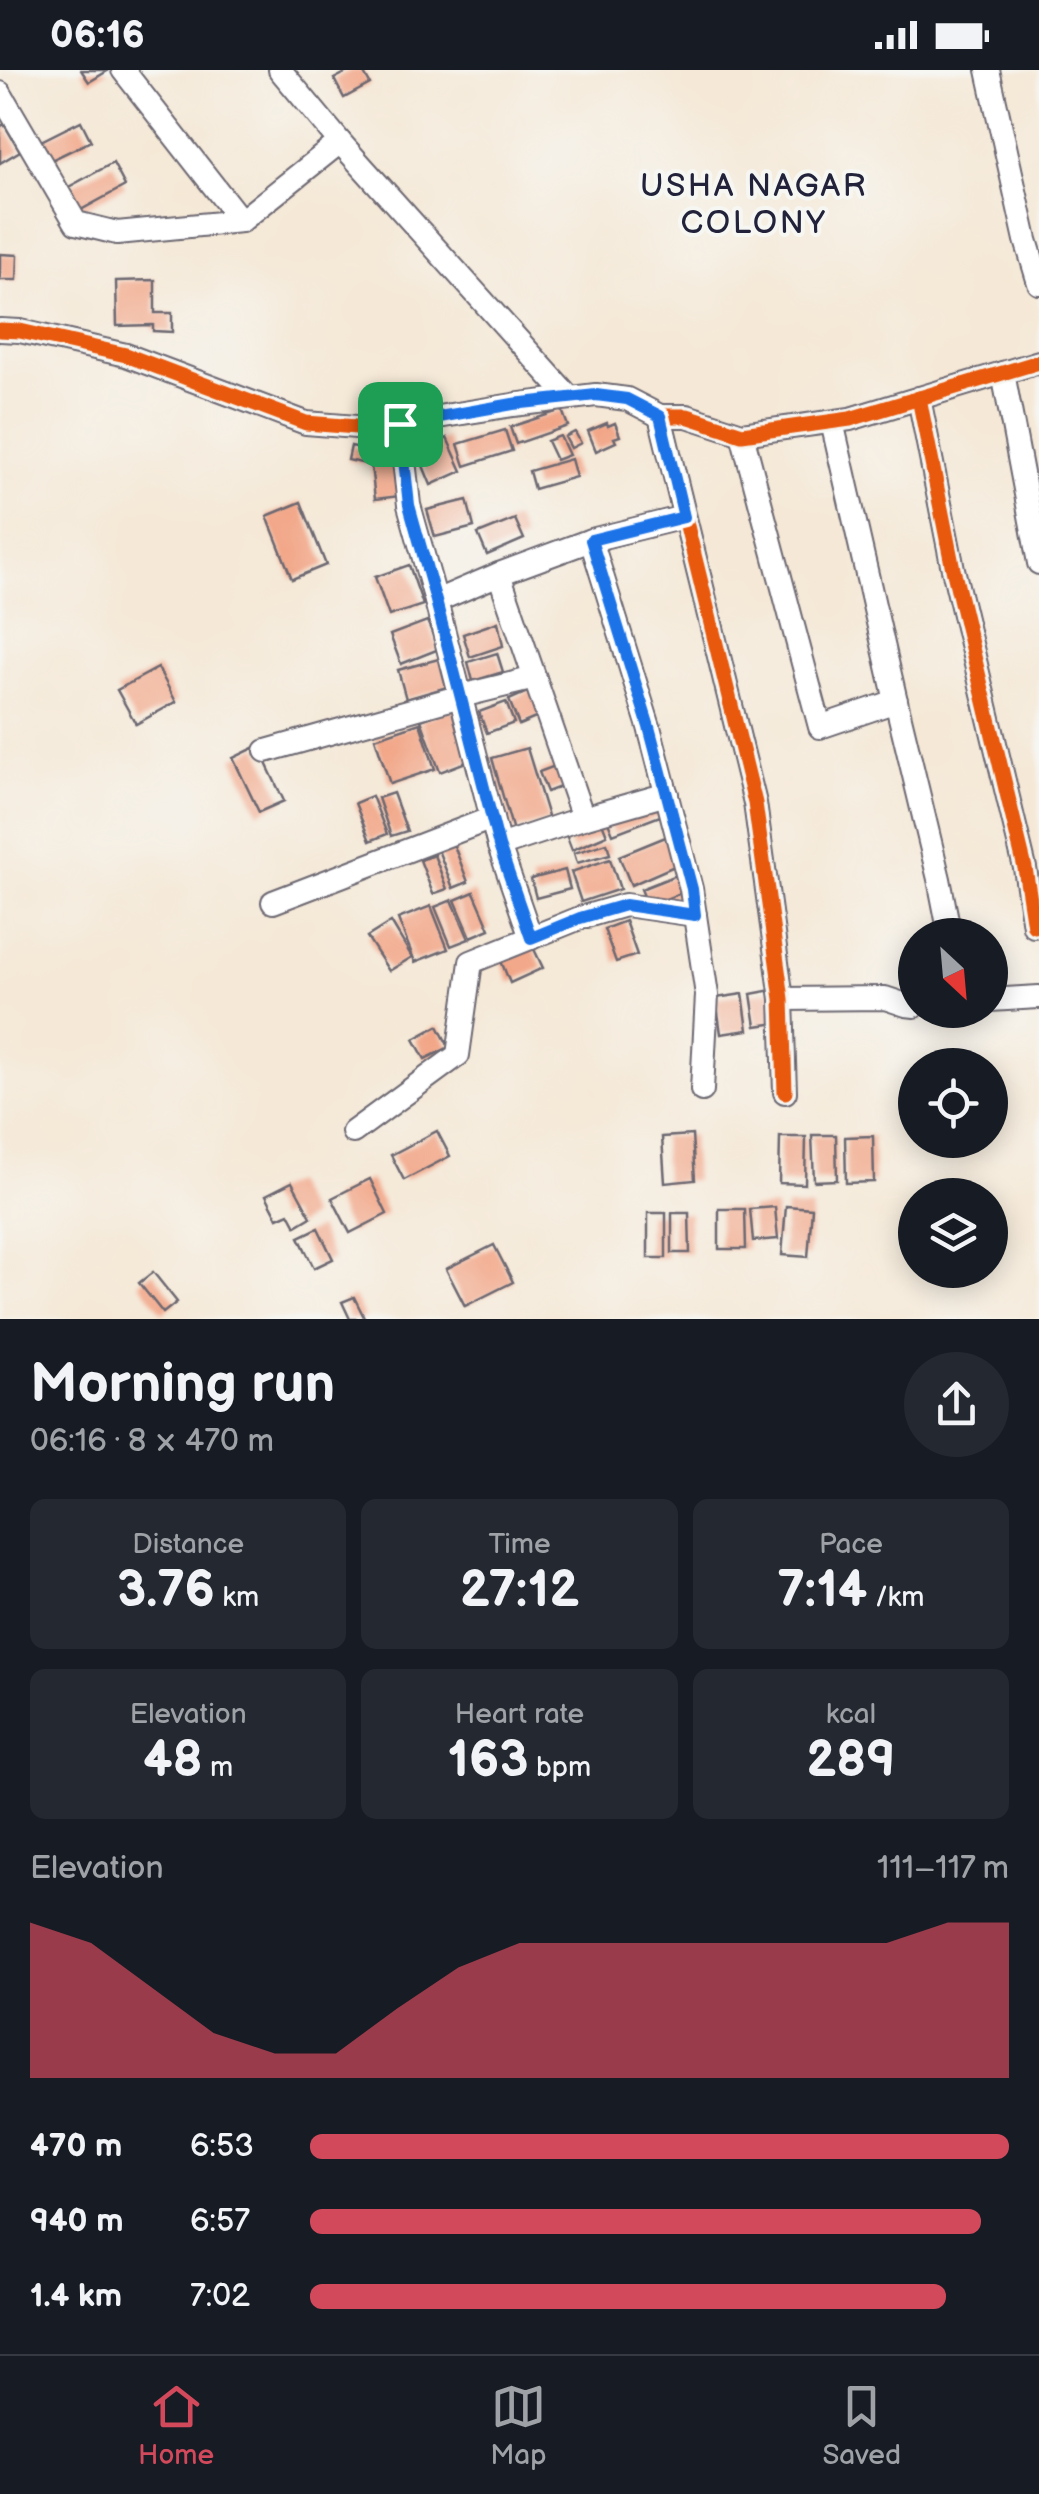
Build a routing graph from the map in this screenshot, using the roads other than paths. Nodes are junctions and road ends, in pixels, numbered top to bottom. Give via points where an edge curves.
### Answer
1 (123, 70) edge
2 (280, 70) edge
3 (988, 70) edge
4 (0, 93) edge
5 (340, 142) junction
6 (241, 221) junction
7 (1039, 283) edge
8 (0, 330) edge
9 (1039, 362) edge
10 (1003, 373) junction
11 (570, 398) junction
12 (920, 398) junction
13 (660, 416) junction
14 (832, 422) junction
15 (400, 424) junction
16 (742, 434) junction
17 (684, 517) junction
18 (591, 540) junction
19 (1039, 563) edge
20 (499, 574) junction
21 (436, 601) junction
22 (535, 678) junction
23 (461, 696) junction
24 (896, 701) junction
25 (266, 752) dead end
26 (667, 794) junction
27 (492, 818) junction
28 (584, 818) junction
29 (499, 846) junction
30 (274, 902) dead end
31 (695, 915) junction
32 (947, 918) edge
33 (1034, 926) dead end
34 (531, 938) junction
35 (1039, 997) edge
36 (782, 999) junction
37 (1008, 999) edge
38 (898, 1003) edge
39 (702, 1090) dead end
40 (784, 1092) dead end
41 (353, 1132) dead end

1 - 6 street
2 - 5 street
3 - 7 street
4 - 6 street via 76,222 117,233
5 - 6 street
5 - 11 street
8 - 15 street via 126,354 306,423
9 - 10 street
10 - 12 street
10 - 19 street
11 - 13 street via 627,399
11 - 15 street
12 - 14 street
12 - 33 street
13 - 16 street via 687,416
13 - 17 street
14 - 16 street
14 - 24 street
15 - 21 street via 409,505
16 - 24 street via 820,727
17 - 18 street
17 - 36 street via 755,803
18 - 20 street
18 - 26 street
20 - 21 street
20 - 22 street
21 - 23 street
22 - 23 street
22 - 28 street
23 - 25 street
23 - 27 street
24 - 32 street
26 - 28 street
26 - 31 street
27 - 29 street
27 - 30 street
28 - 29 street
29 - 34 street
31 - 34 street via 625,905
31 - 39 street via 706,995
34 - 41 street via 471,962 458,1055
35 - 37 street
36 - 38 street
36 - 40 street

